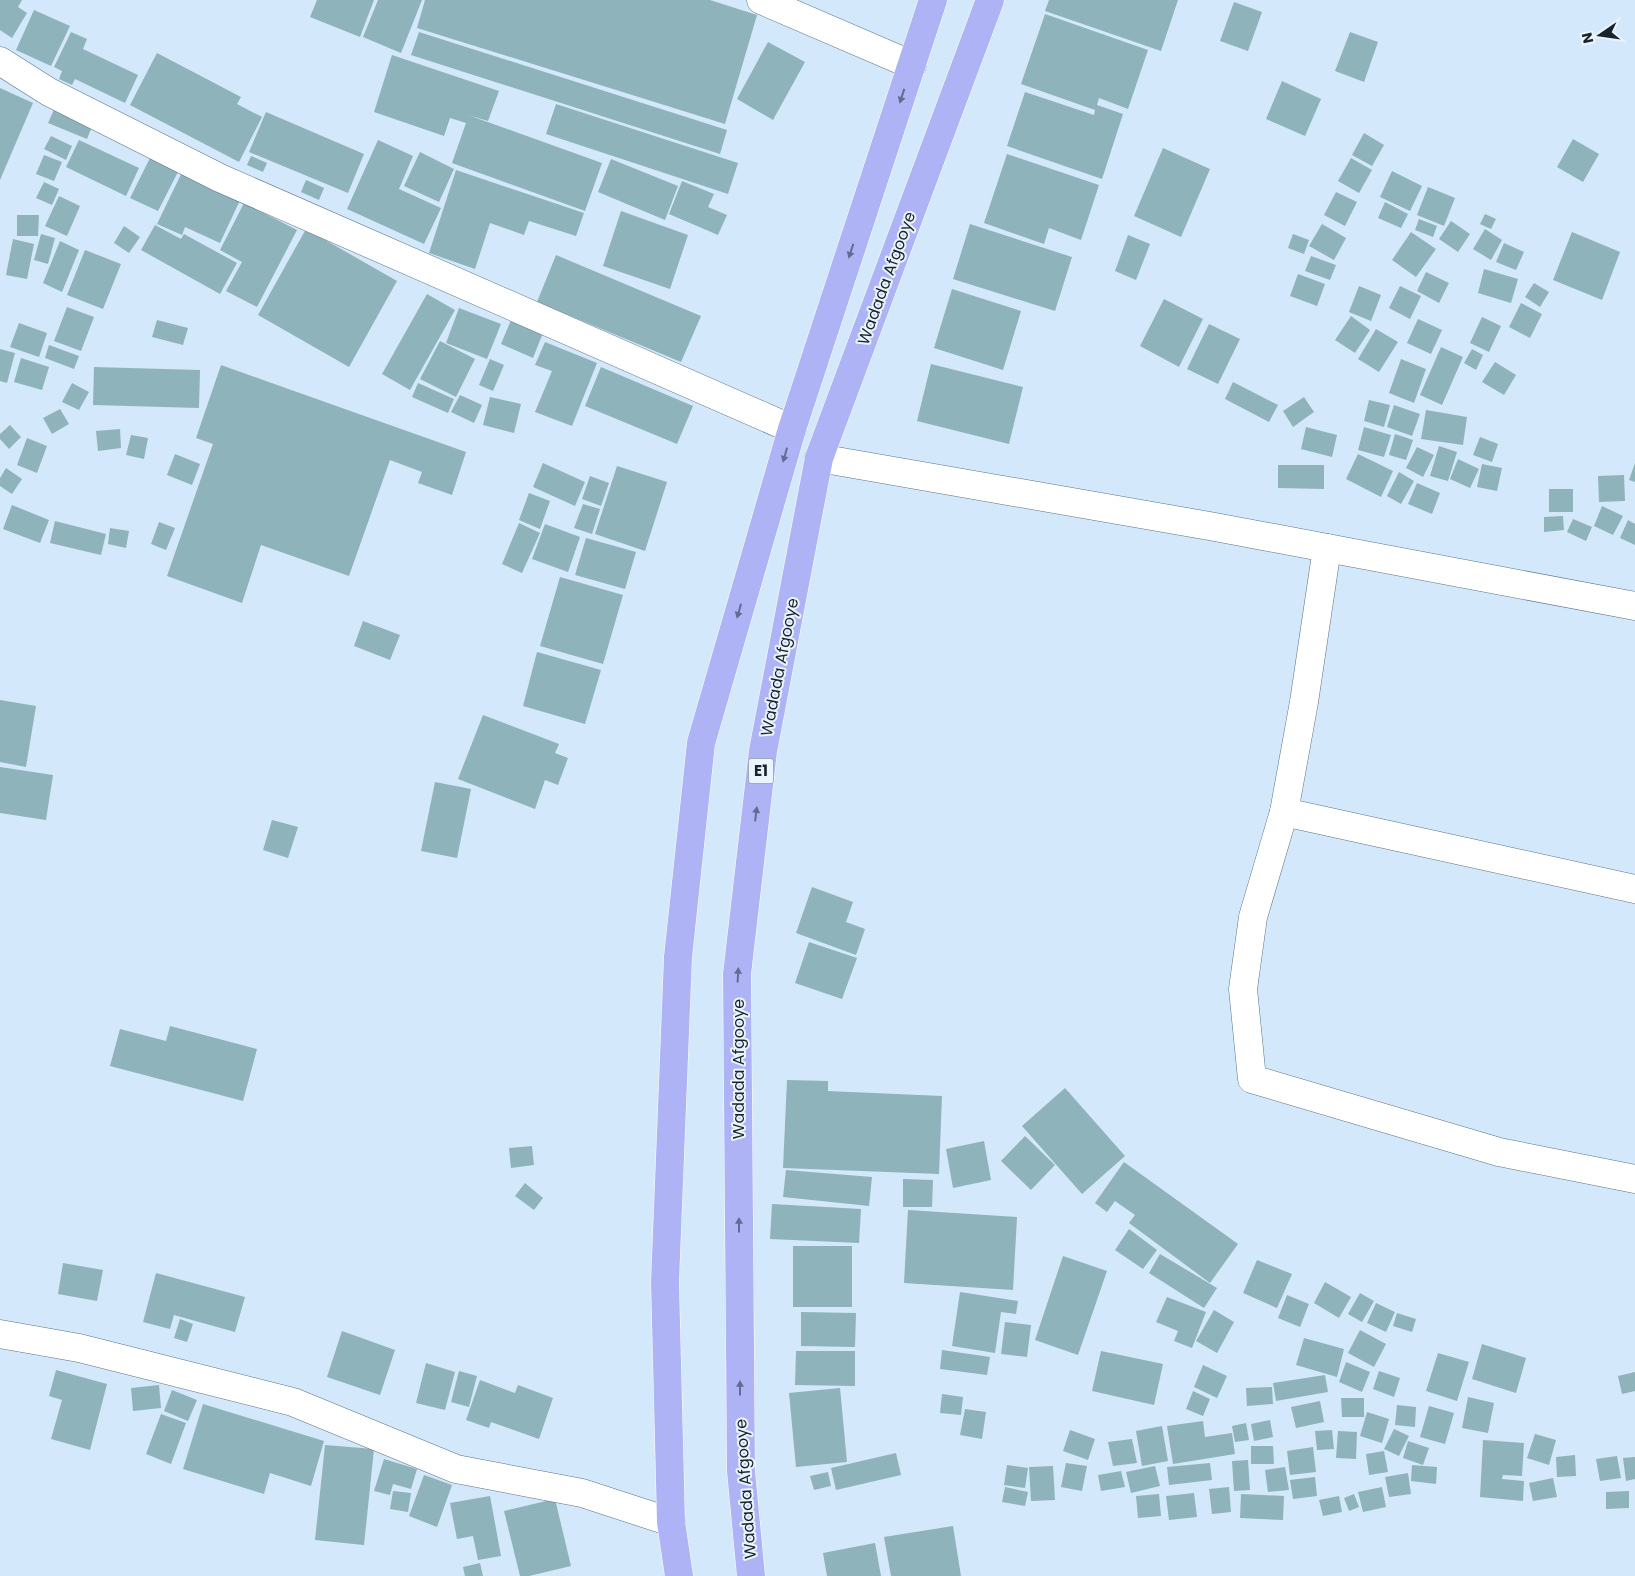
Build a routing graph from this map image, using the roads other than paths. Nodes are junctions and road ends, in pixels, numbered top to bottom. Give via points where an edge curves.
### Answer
1 (761, 0) edge
2 (934, 0) edge
3 (990, 0) edge
4 (0, 61) edge
5 (912, 65) junction
6 (792, 429) junction
7 (819, 458) junction
8 (1327, 548) junction
9 (1635, 606) edge
10 (1284, 812) junction
11 (1635, 889) edge
12 (1635, 1179) edge
13 (0, 1334) edge
14 (671, 1522) junction
15 (679, 1576) edge
16 (751, 1576) edge

1 - 5 street
2 - 5 highway
3 - 7 highway, Wadada Afgooye / E1
4 - 6 street via 50,92 220,178
5 -> 6 highway
6 -> 14 highway via 701,743 678,957 665,1282
7 - 8 street
16 -> 7 highway, Wadada Afgooye / E1 via 741,1471 737,974 763,751
8 - 9 street
8 - 10 street
10 - 11 street
10 - 12 street via 1253,917 1243,990 1252,1079 1499,1152
13 - 14 street via 78,1348 293,1402 456,1469 582,1493
14 - 15 highway

